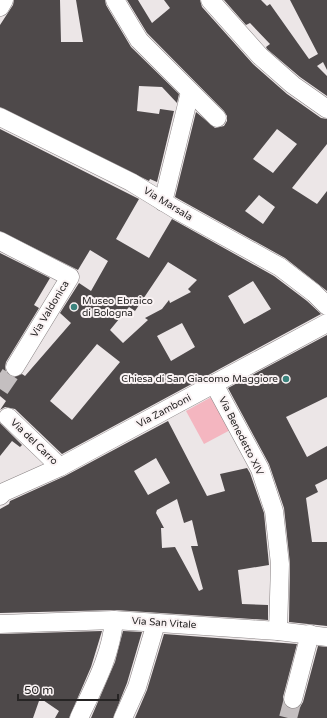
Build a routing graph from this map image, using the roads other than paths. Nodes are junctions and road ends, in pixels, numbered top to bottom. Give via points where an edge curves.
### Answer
1 (4, 0) edge
2 (114, 0) edge
3 (210, 0) edge
4 (0, 7) edge
5 (190, 92) junction
6 (327, 109) edge
7 (0, 117) edge
8 (217, 118) dead end
9 (163, 202) junction
10 (0, 241) edge
11 (327, 306) edge
12 (327, 323) edge
13 (15, 367) tunnel mouth
14 (214, 384) junction
15 (3, 411) edge
16 (60, 467) junction
17 (1, 492) edge
18 (114, 620) junction
19 (156, 623) junction
20 (0, 624) edge
21 (278, 631) junction
22 (319, 636) edge
23 (293, 699) tunnel mouth
24 (79, 718) edge
25 (123, 718) edge

1 - 4 street
2 - 5 street via 139,40
3 - 6 street via 254,50 293,85
5 - 8 street
5 - 9 street
7 - 9 street, Via Marsala via 131,182
9 - 11 street, Via Marsala via 280,267
10 - 13 street, Via Valdonica via 70,277
12 - 14 street, Via Zamboni
14 - 16 street, Via Zamboni
14 - 21 street, Via Benedetto XIV via 260,469 274,511 280,564
15 - 16 street, Via del Carro
16 - 17 street, Via Zamboni
18 - 19 street, Via San Vitale
18 - 20 street, Via San Vitale
18 - 24 street via 112,640 102,670
19 - 21 street, Via San Vitale
19 - 25 street via 137,687
21 - 22 street, Via San Vitale
22 - 23 street

